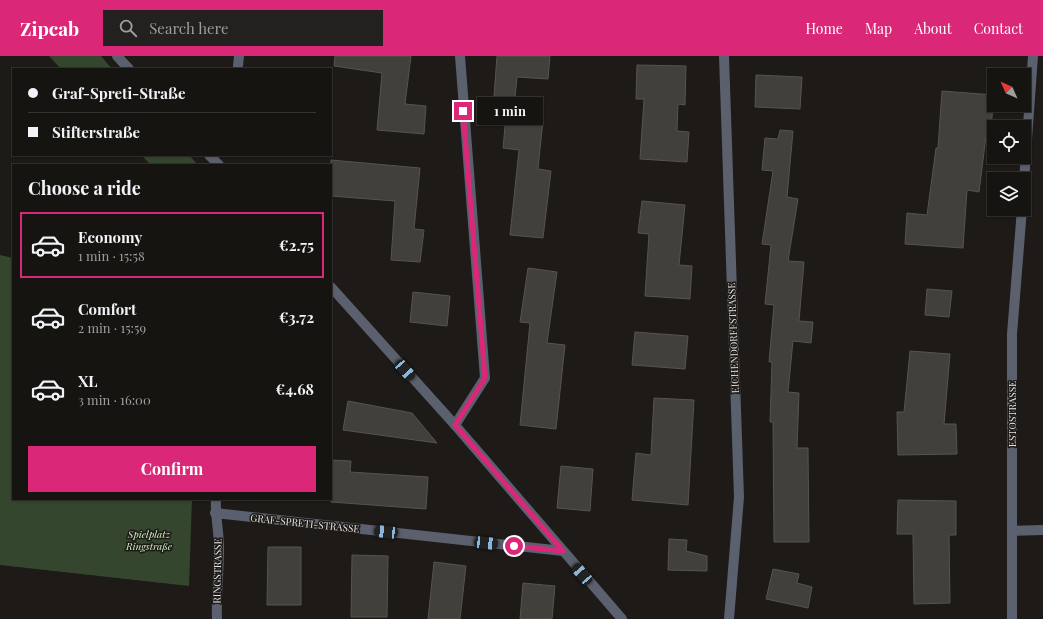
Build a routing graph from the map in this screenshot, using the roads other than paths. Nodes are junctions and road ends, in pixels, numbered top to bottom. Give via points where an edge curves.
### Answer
1 (117, 56) edge
2 (239, 56) edge
3 (460, 56) edge
4 (724, 56) edge
5 (1033, 56) edge
6 (238, 66) dead end
7 (128, 68) edge
8 (211, 156) edge
9 (218, 164) edge
10 (1025, 172) edge
11 (1021, 216) edge
12 (332, 288) edge
13 (455, 425) junction
14 (216, 500) edge
15 (215, 513) junction
16 (1043, 530) edge
17 (1012, 531) junction
18 (563, 551) junction
19 (217, 619) edge
20 (622, 619) edge
21 (729, 619) edge
22 (1012, 619) edge

1 - 7 street
2 - 6 street
3 - 13 street via 485,378
4 - 21 street, EICHENDORFFSTRASSE via 739,497
5 - 10 street
8 - 9 street
11 - 17 street, ESTOSTRASSE via 1012,334
12 - 13 street
13 - 18 street
14 - 15 street, RINGSTRASSE
15 - 18 street, GRAF-SPRETI-STRASSE
15 - 19 street, RINGSTRASSE via 219,547
16 - 17 street
17 - 22 street, ESTOSTRASSE
18 - 20 street

